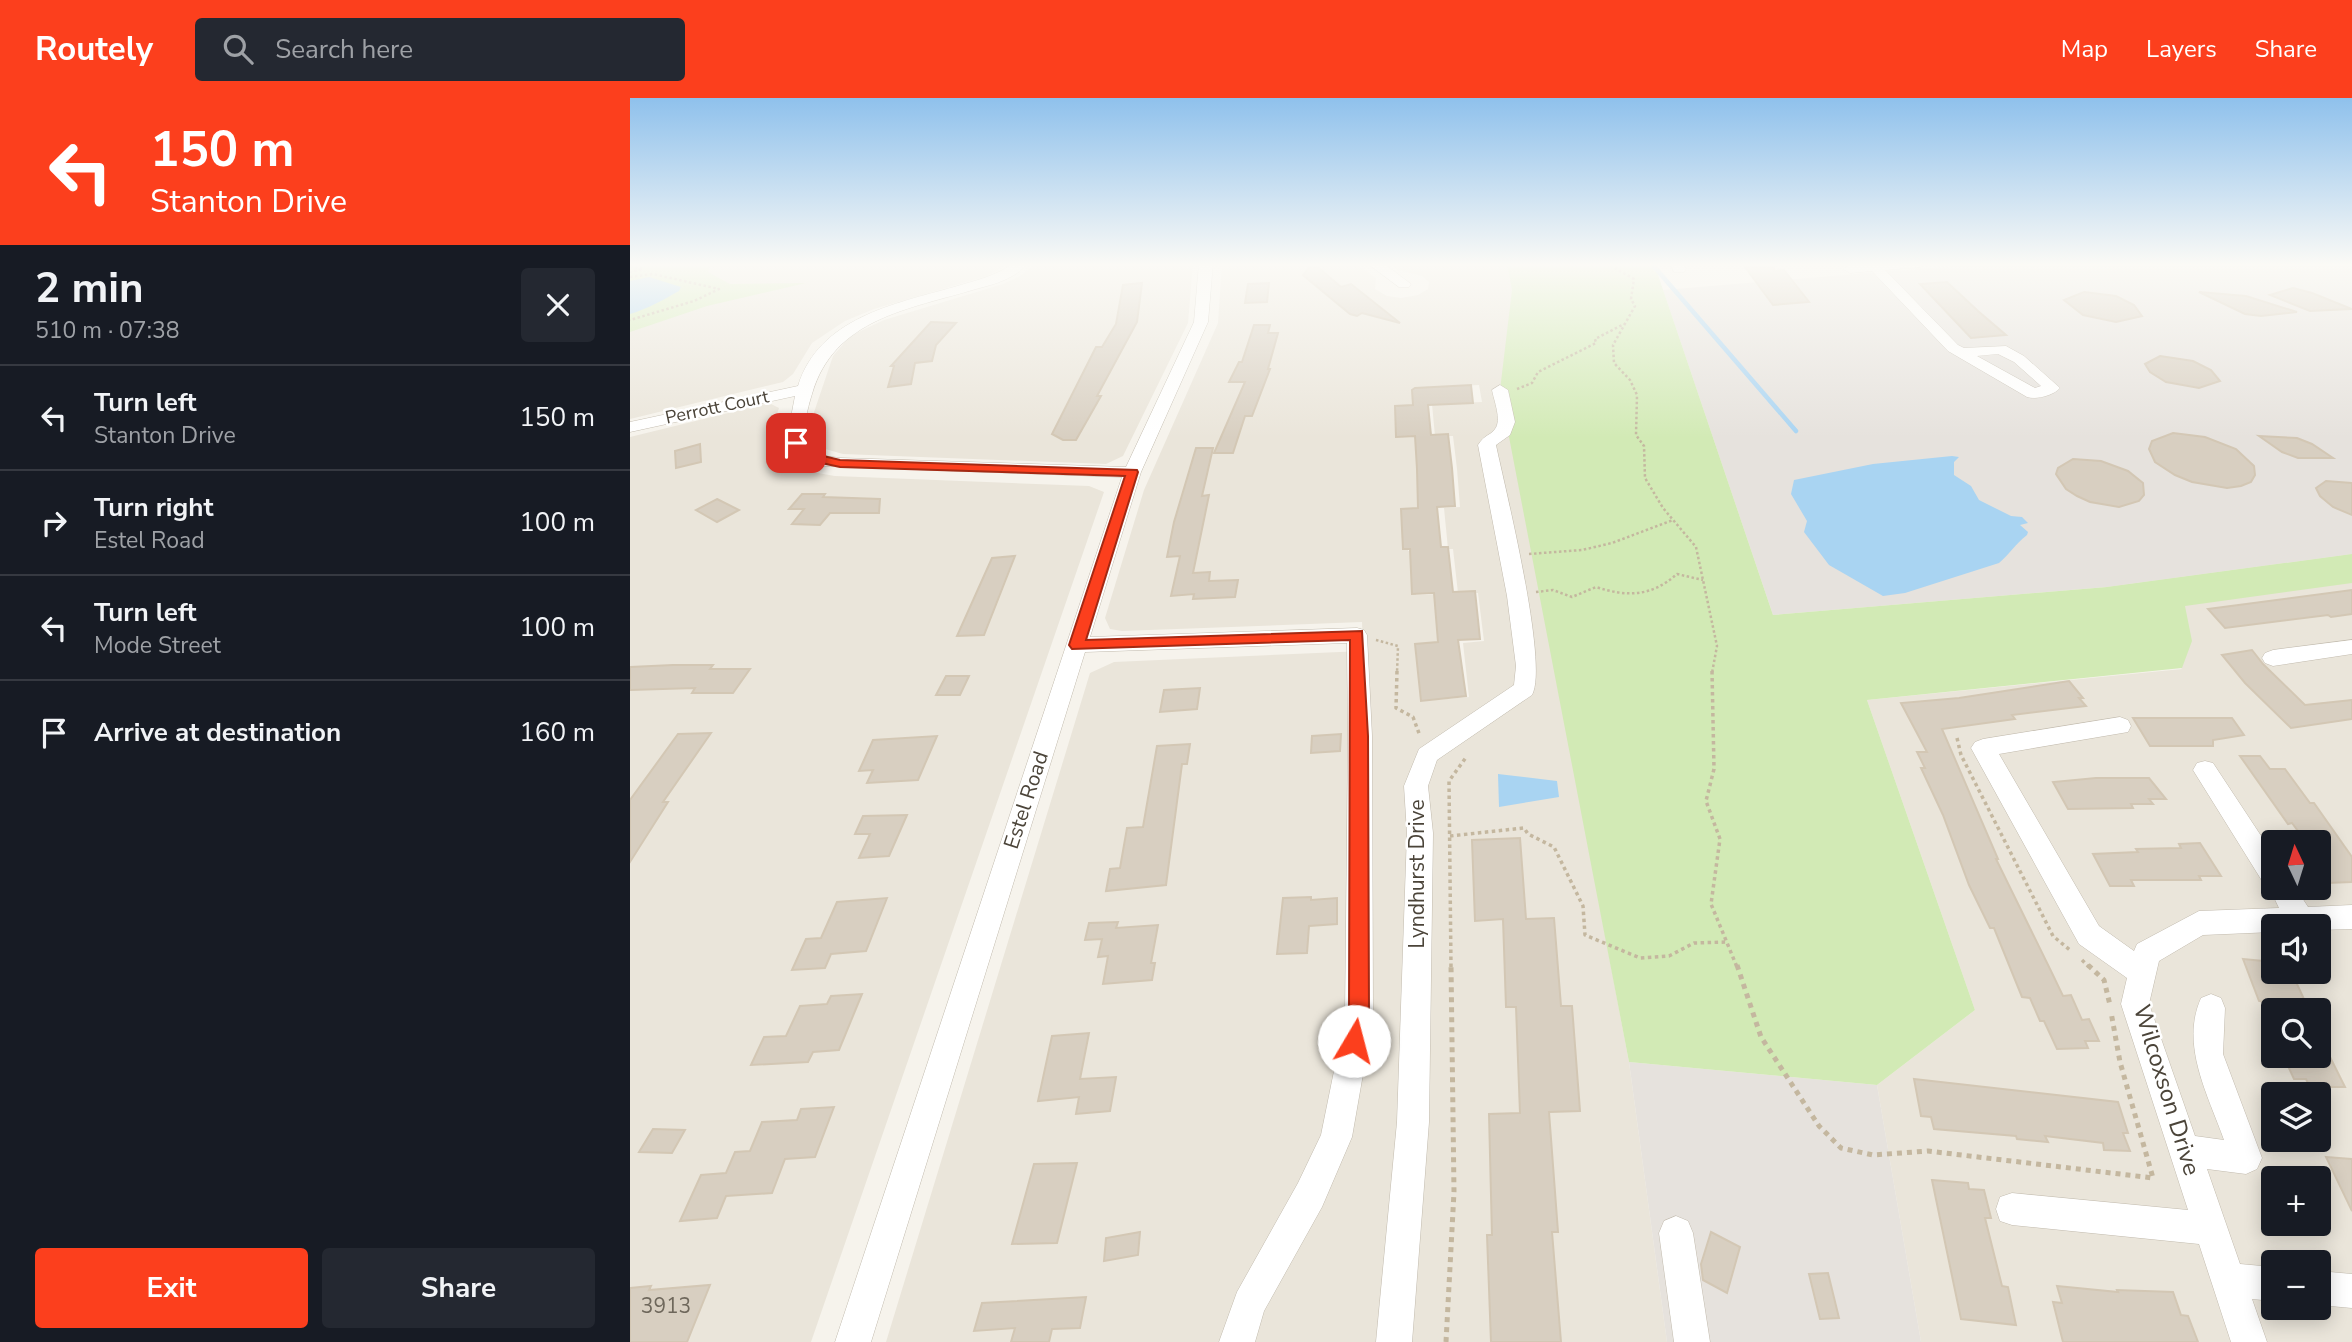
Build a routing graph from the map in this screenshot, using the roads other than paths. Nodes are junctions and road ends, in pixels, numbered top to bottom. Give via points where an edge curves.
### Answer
1 (864, 321) edge
2 (1201, 321) edge
3 (1923, 321) edge
4 (1961, 353) junction
5 (804, 390) junction
6 (1500, 390) road end
7 (630, 427) edge
8 (1132, 472) junction
9 (1357, 635) joint
10 (1077, 645) junction
11 (2352, 647) edge
12 (2273, 658) dead end
13 (2120, 726) dead end
14 (2205, 770) dead end
15 (2261, 857) edge
16 (2352, 917) edge
17 (2331, 918) edge
18 (2261, 921) edge
19 (2143, 973) junction
20 (2211, 1008) dead end
21 (2185, 1151) junction
22 (2012, 1209) dead end
23 (2211, 1229) junction
24 (1676, 1233) dead end
25 (2228, 1280) junction
26 (2261, 1283) edge
27 (2331, 1289) edge
28 (2352, 1291) edge
29 (853, 1342) edge
30 (1237, 1342) edge
31 (1394, 1342) edge
32 (1692, 1342) edge
33 (2249, 1342) edge

1 - 5 street via 824,350
2 - 8 street, Estel Road
3 - 4 street
4 - 4 street via 2033,394 2052,388 2001,349
5 - 7 street, Perrott Court
5 - 8 street via 796,443 807,456 821,461
6 - 31 street, Lyndhurst Drive via 1507,422 1504,431 1487,444 1527,666 1524,689 1427,755 1416,786 1420,834 1413,1122
8 - 10 street, Estel Road
9 - 10 street
9 - 30 street via 1359,1017 1336,1137 1310,1195 1249,1304
10 - 29 street, Estel Road
11 - 12 street
13 - 19 street via 1983,748 2089,935
14 - 15 street
16 - 17 street, Wilcoxson Drive
18 - 19 street, Wilcoxson Drive via 2199,923 2147,953
19 - 21 street, Wilcoxson Drive via 2135,1004
20 - 21 street via 2208,1054 2246,1158
21 - 23 street, Wilcoxson Drive
22 - 23 street
23 - 25 street, Wilcoxson Drive
24 - 32 street
25 - 26 street
25 - 33 street, Wilcoxson Drive
27 - 28 street

